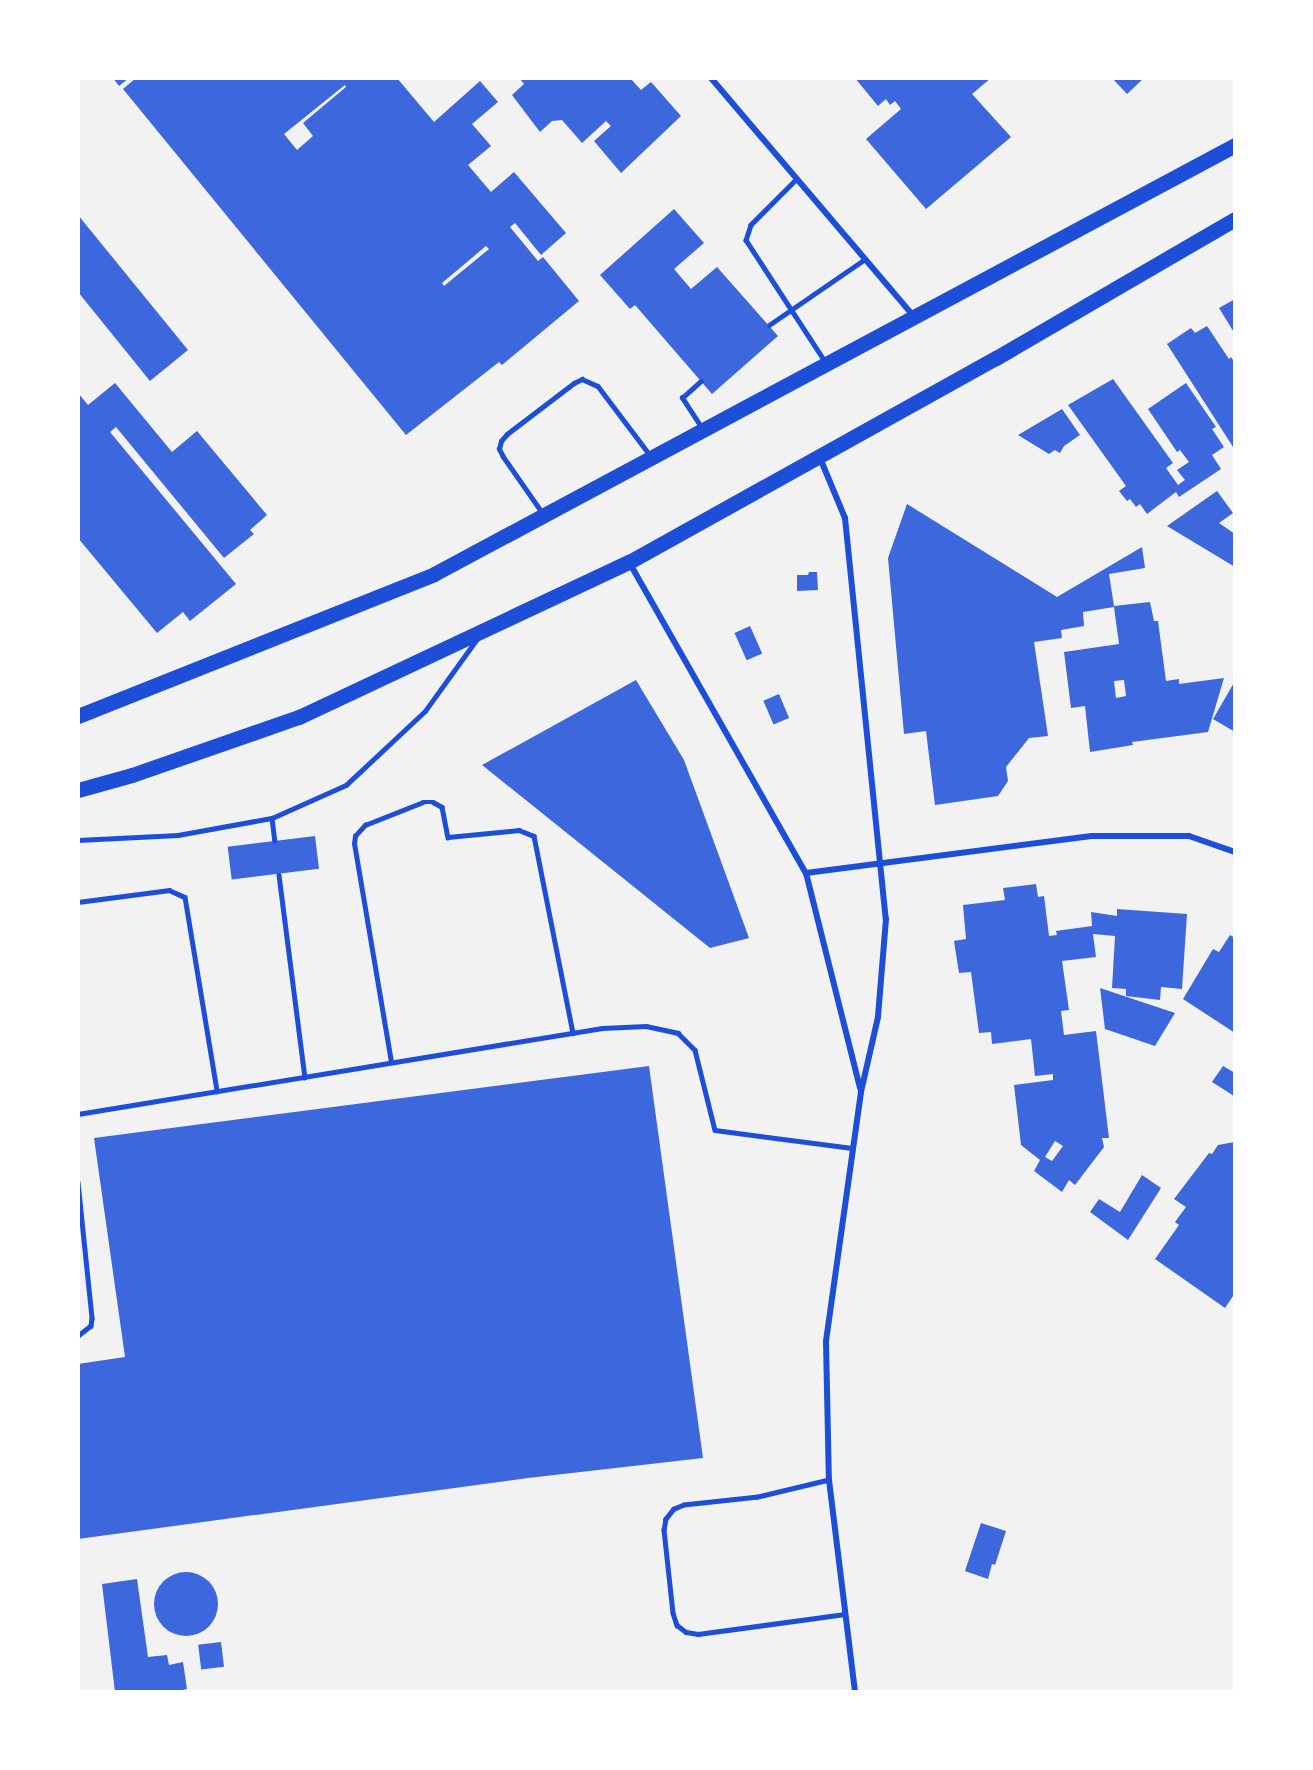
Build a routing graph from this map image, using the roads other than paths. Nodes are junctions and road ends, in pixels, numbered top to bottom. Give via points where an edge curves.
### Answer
1 (711, 78) edge
2 (1235, 145) edge
3 (797, 179) junction
4 (1235, 219) edge
5 (865, 259) junction
6 (792, 308) junction
7 (915, 316) junction
8 (770, 325) dead end
9 (827, 364) junction
10 (701, 381) dead end
11 (703, 430) junction
12 (819, 455) junction
13 (652, 458) junction
14 (544, 516) junction
15 (629, 562) junction
16 (483, 631) junction
17 (78, 716) edge
18 (78, 790) edge
19 (272, 818) junction
20 (78, 840) edge
21 (275, 841) dead end
22 (1235, 852) edge
23 (881, 862) junction
24 (806, 873) junction
25 (279, 875) dead end
26 (78, 902) edge
27 (573, 1033) junction
28 (391, 1062) junction
29 (305, 1077) junction
30 (217, 1091) junction
31 (861, 1092) junction
32 (78, 1114) edge
33 (852, 1148) junction
34 (78, 1182) edge
35 (78, 1336) edge
36 (829, 1480) junction
37 (845, 1614) junction
38 (855, 1692) edge

1 - 3 street
2 - 7 main road
3 - 5 street
3 - 6 lane via 751,225 746,240
4 - 12 main road
5 - 6 lane
5 - 7 street
6 - 8 lane
6 - 9 lane
7 - 9 main road
9 - 11 main road
10 - 11 lane via 682,398
11 - 13 main road
12 - 15 main road
12 - 23 street via 845,518
13 - 14 main road
13 - 14 lane via 598,386 582,380 574,383 507,434 499,449
14 - 17 main road via 434,574
15 - 16 main road
15 - 24 street
16 - 18 main road via 299,717
16 - 19 lane via 424,711 346,785
19 - 20 lane via 178,836
19 - 21 lane
22 - 23 street via 1189,836 1092,836
23 - 24 street
23 - 31 street via 886,919 878,1017
24 - 31 street
25 - 29 lane
26 - 30 lane via 169,890 184,897
27 - 28 lane
27 - 28 lane via 534,836 519,830 448,837 442,807 423,802 365,825 355,836 354,844
27 - 33 lane via 646,1026 678,1033 695,1050 715,1130
28 - 29 lane
29 - 30 lane
30 - 32 lane
31 - 33 street
33 - 36 street via 826,1342
34 - 35 lane via 92,1318 91,1326
36 - 37 street
36 - 37 lane via 758,1497 674,1509 664,1530 673,1613 686,1632 698,1634
37 - 38 street

